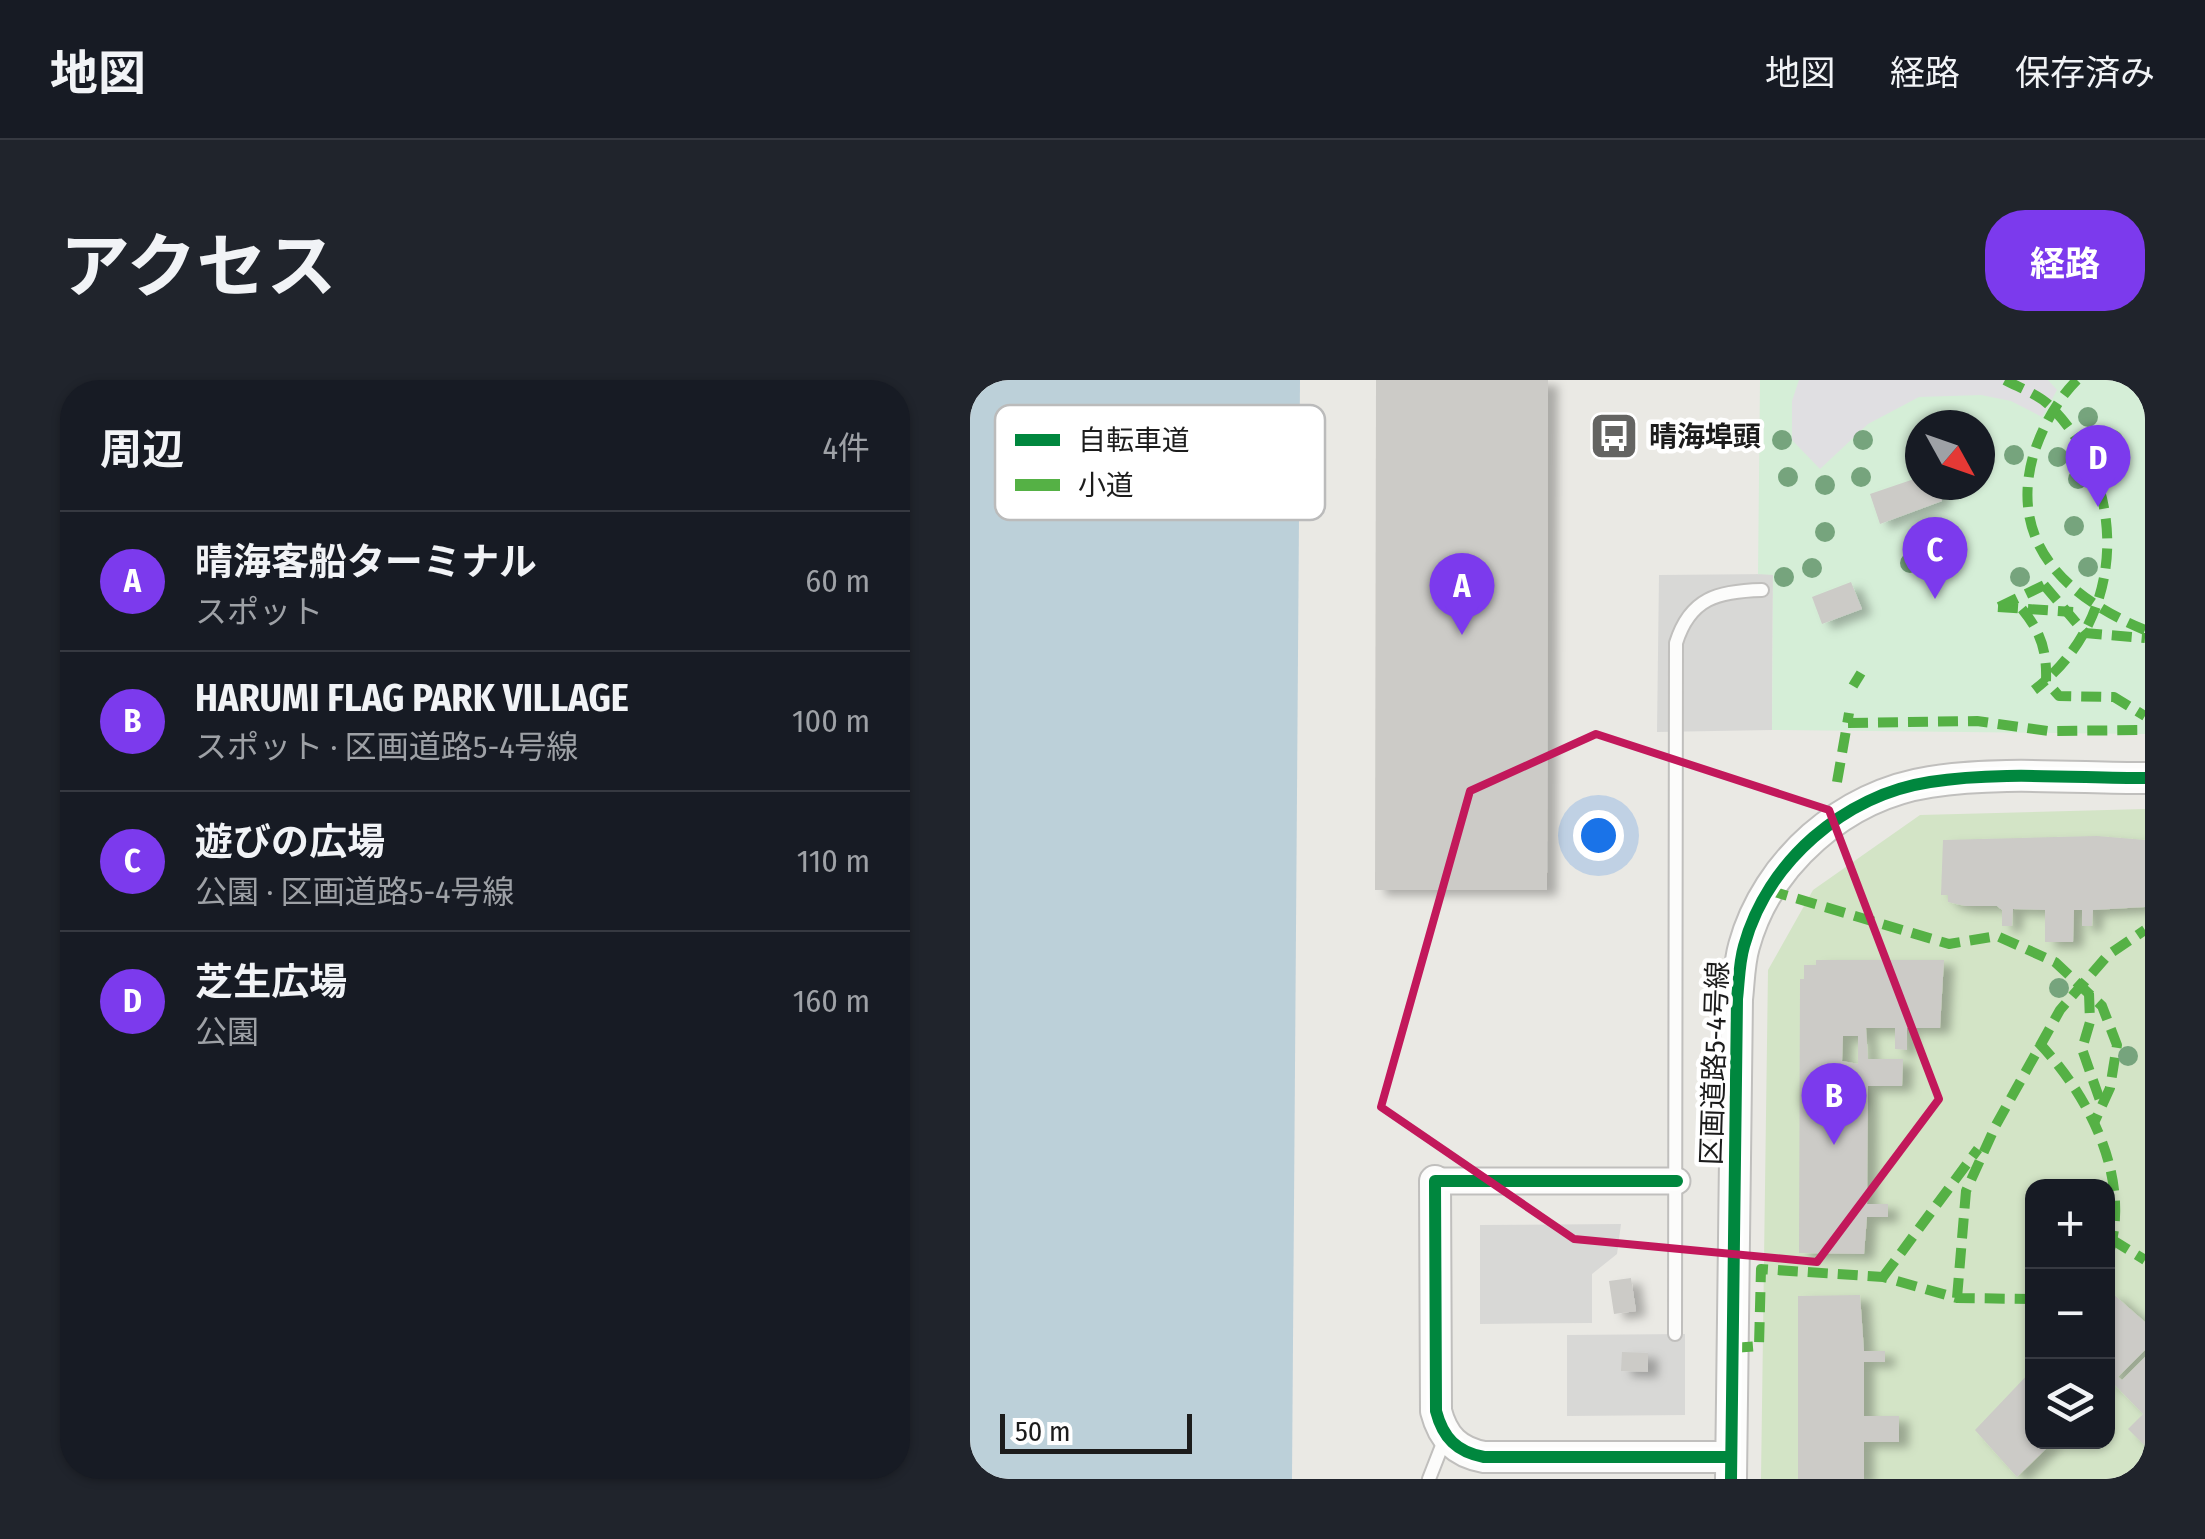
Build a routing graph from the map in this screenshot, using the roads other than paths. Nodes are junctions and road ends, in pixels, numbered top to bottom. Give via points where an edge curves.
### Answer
1 (1762, 590) dead end
2 (2145, 778) edge
3 (1436, 1181) joint
4 (1677, 1181) junction
5 (1675, 1334) dead end
6 (1446, 1436) junction
7 (1731, 1468) edge
8 (1429, 1479) edge

1 - 4 lane via 1728,591 1704,602 1684,620 1676,643
2 - 7 street, 区画道路5-4号線 via 1952,780 1903,788 1828,824 1768,890 1743,948 1736,999
3 - 4 street
3 - 6 street via 1436,1412
4 - 5 lane
6 - 7 street via 1484,1458
6 - 8 lane

